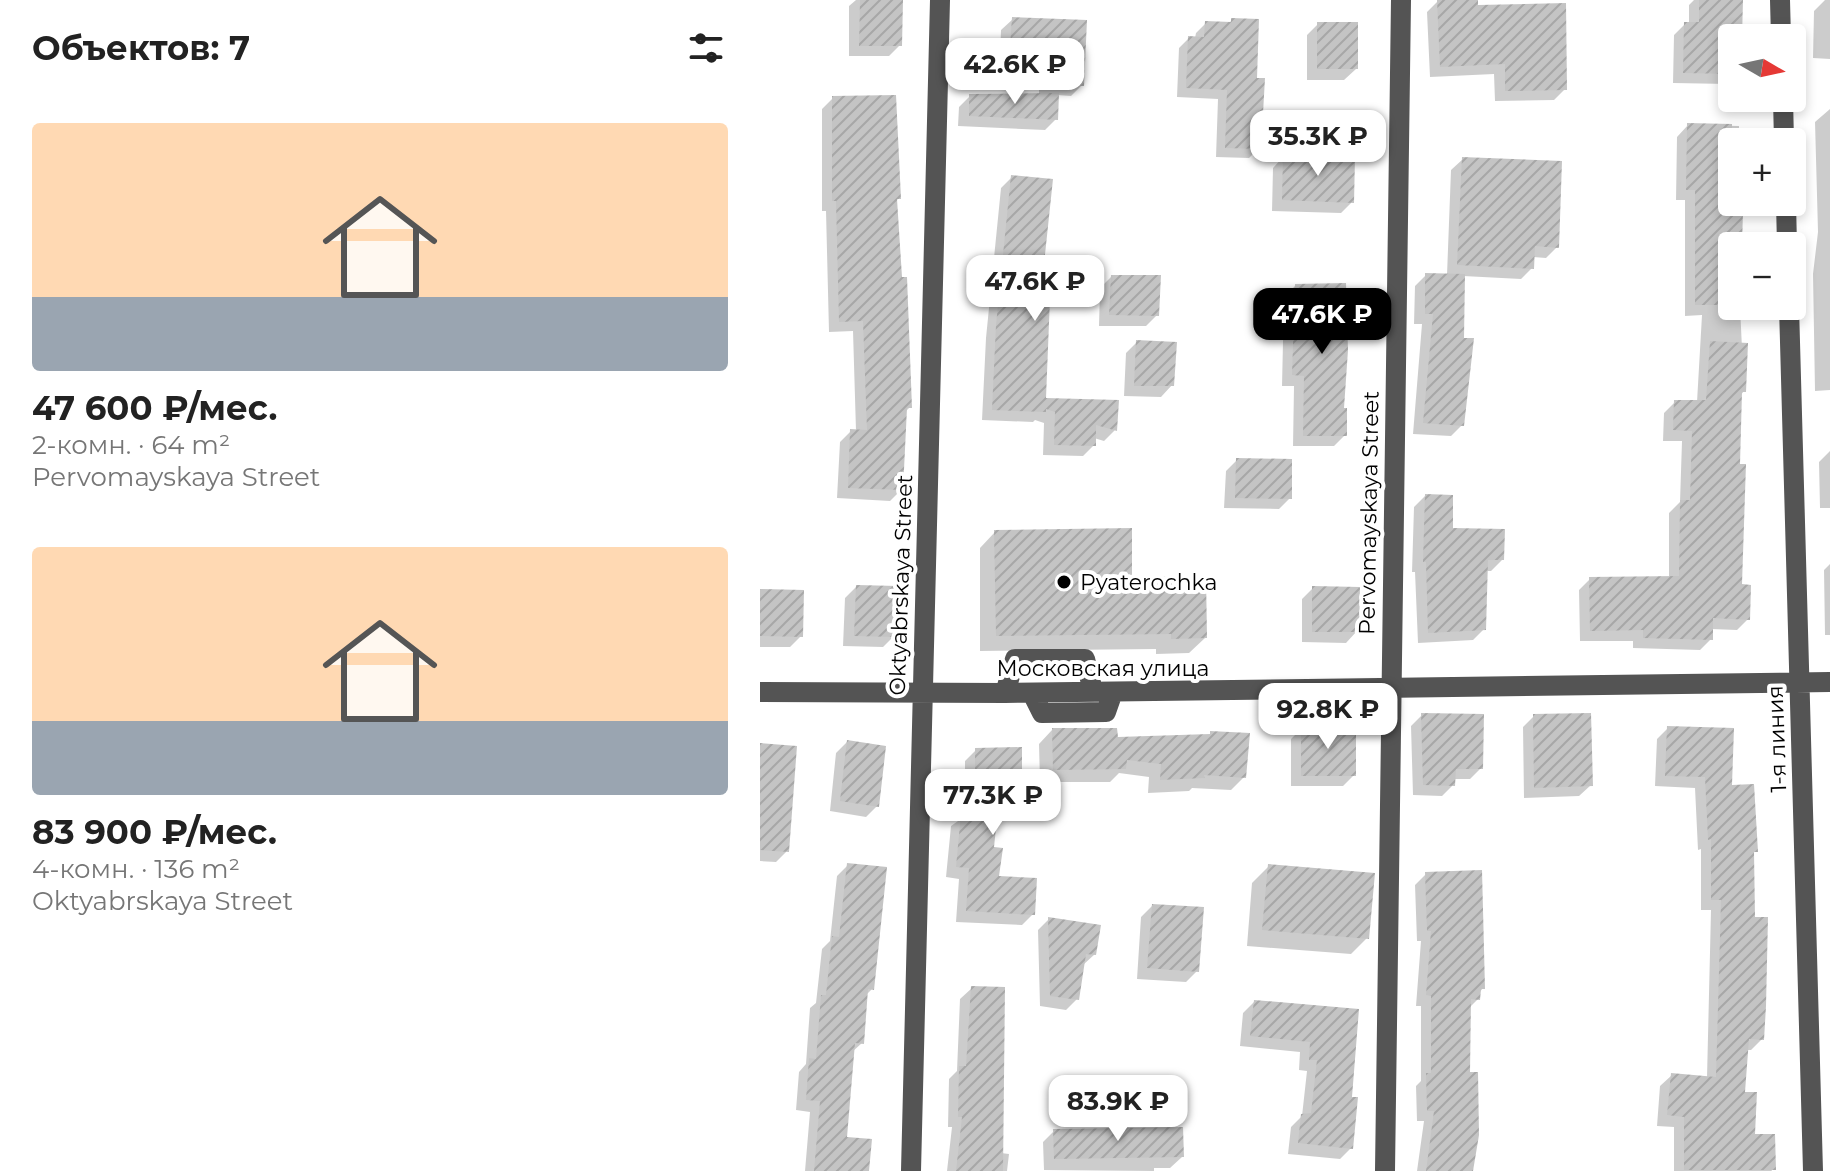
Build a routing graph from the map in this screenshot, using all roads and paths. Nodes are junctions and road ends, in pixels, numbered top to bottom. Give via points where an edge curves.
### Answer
1 (940, 0) edge
2 (1401, 0) edge
3 (1780, 0) edge
4 (1781, 24) edge
5 (1789, 320) edge
6 (1830, 682) edge
7 (1799, 683) junction
8 (1390, 690) junction
9 (760, 692) edge
10 (922, 692) junction
11 (1103, 692) junction
12 (1005, 693) junction
13 (911, 1171) edge
14 (1385, 1171) edge
15 (1813, 1171) edge

1 - 10 street, Oktyabrskaya Street
2 - 8 street, Pervomayskaya Street
3 - 4 street
5 - 7 street, 1-я линия
6 - 7 street, Московская улица
7 - 8 street, Московская улица
7 - 15 street, 1-я линия
8 - 11 street, Московская улица
8 - 14 street, Pervomayskaya Street
9 - 10 street, Московская улица
10 - 12 street, Московская улица
10 - 13 street, Oktyabrskaya Street
11 - 12 street, Московская улица via 1106,712 1090,713 1042,713 1032,693
11 - 12 street via 1085,659 1015,659

